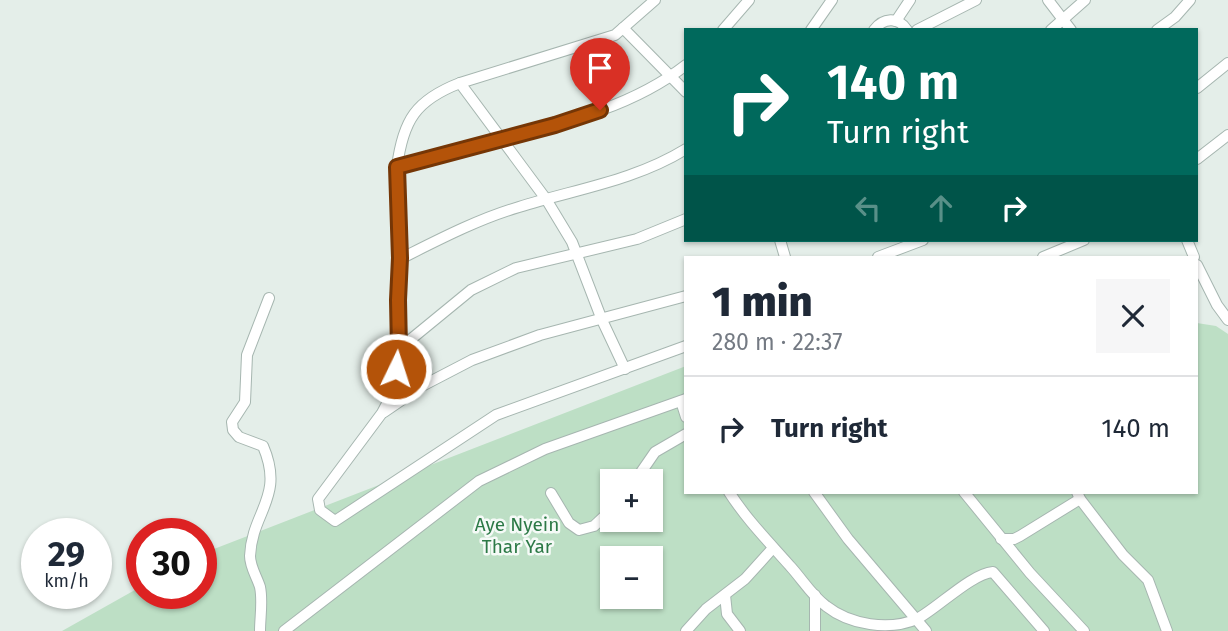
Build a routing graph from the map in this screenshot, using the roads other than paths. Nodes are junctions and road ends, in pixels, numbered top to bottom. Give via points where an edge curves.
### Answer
1 (655, 0) edge
2 (748, 0) edge
3 (832, 0) edge
4 (910, 0) edge
5 (976, 0) edge
6 (1048, 0) edge
7 (1085, 0) edge
8 (1190, 0) edge
9 (1063, 19) junction
10 (896, 21) junction
11 (623, 28) junction
12 (725, 28) edge
13 (812, 28) edge
14 (875, 28) edge
15 (904, 28) edge
16 (921, 28) edge
17 (1053, 28) edge
18 (1070, 28) edge
19 (1160, 28) edge
20 (1228, 63) edge
21 (684, 66) edge
22 (671, 76) junction
23 (460, 83) junction
24 (1198, 87) edge
25 (684, 90) edge
26 (1228, 135) edge
27 (501, 138) junction
28 (684, 150) edge
29 (1198, 158) edge
30 (397, 167) junction
31 (546, 200) junction
32 (684, 220) edge
33 (918, 242) edge
34 (1079, 242) edge
35 (578, 254) junction
36 (881, 256) edge
37 (1045, 256) edge
38 (400, 258) junction
39 (1198, 267) edge
40 (684, 297) edge
41 (269, 298) dead end
42 (602, 320) junction
43 (1228, 320) edge
44 (684, 347) edge
45 (399, 349) junction
46 (396, 369) junction
47 (625, 369) junction
48 (422, 386) junction
49 (683, 400) edge
50 (382, 413) junction
51 (684, 435) edge
52 (643, 469) edge
53 (551, 493) dead end
54 (730, 494) edge
55 (815, 494) edge
56 (966, 494) edge
57 (1079, 496) edge
58 (600, 520) edge
59 (1001, 539) junction
60 (773, 548) junction
61 (725, 594) junction
62 (815, 594) junction
63 (916, 619) junction
64 (260, 631) edge
65 (284, 631) edge
66 (687, 631) edge
67 (740, 631) edge
68 (816, 631) edge
69 (926, 631) edge
70 (1044, 631) edge
71 (1084, 631) edge
72 (1167, 631) edge

1 - 11 street
2 - 12 street
3 - 13 street
4 - 10 street
5 - 16 street
6 - 9 street
7 - 9 street
8 - 19 street
9 - 17 street
9 - 18 street
10 - 14 street via 887,20
10 - 15 street
11 - 22 street
11 - 23 street via 596,42
20 - 24 street
21 - 22 street
22 - 25 street
22 - 27 street via 622,103
23 - 27 street
23 - 30 street via 437,92 415,112 400,144
26 - 29 street
27 - 30 street
27 - 31 street
28 - 31 street via 650,169
30 - 38 street
31 - 35 street
31 - 38 street via 488,218
32 - 35 street via 637,239
33 - 36 street
34 - 37 street
35 - 42 street
35 - 45 street via 516,268 471,290
38 - 45 street
39 - 43 street
40 - 42 street
41 - 64 street via 247,355 245,402 232,422 239,437 262,446 270,467 270,494 250,560 260,588
42 - 47 street
42 - 48 street via 540,335 472,360
44 - 47 street
45 - 46 street
46 - 48 street
46 - 50 street via 393,393
47 - 50 street via 496,415 335,521 320,510 318,499
48 - 50 street
49 - 65 street via 545,449 479,481
51 - 52 street via 655,452
53 - 58 street via 569,523 579,530
54 - 60 street
55 - 63 street
56 - 59 street
57 - 59 street via 1020,536
57 - 72 street via 1148,580
59 - 71 street
60 - 61 street
60 - 62 street
61 - 66 street
61 - 67 street via 727,614
62 - 63 street via 826,607 875,626 891,628
62 - 68 street
63 - 69 street
63 - 70 street via 971,580 993,572

